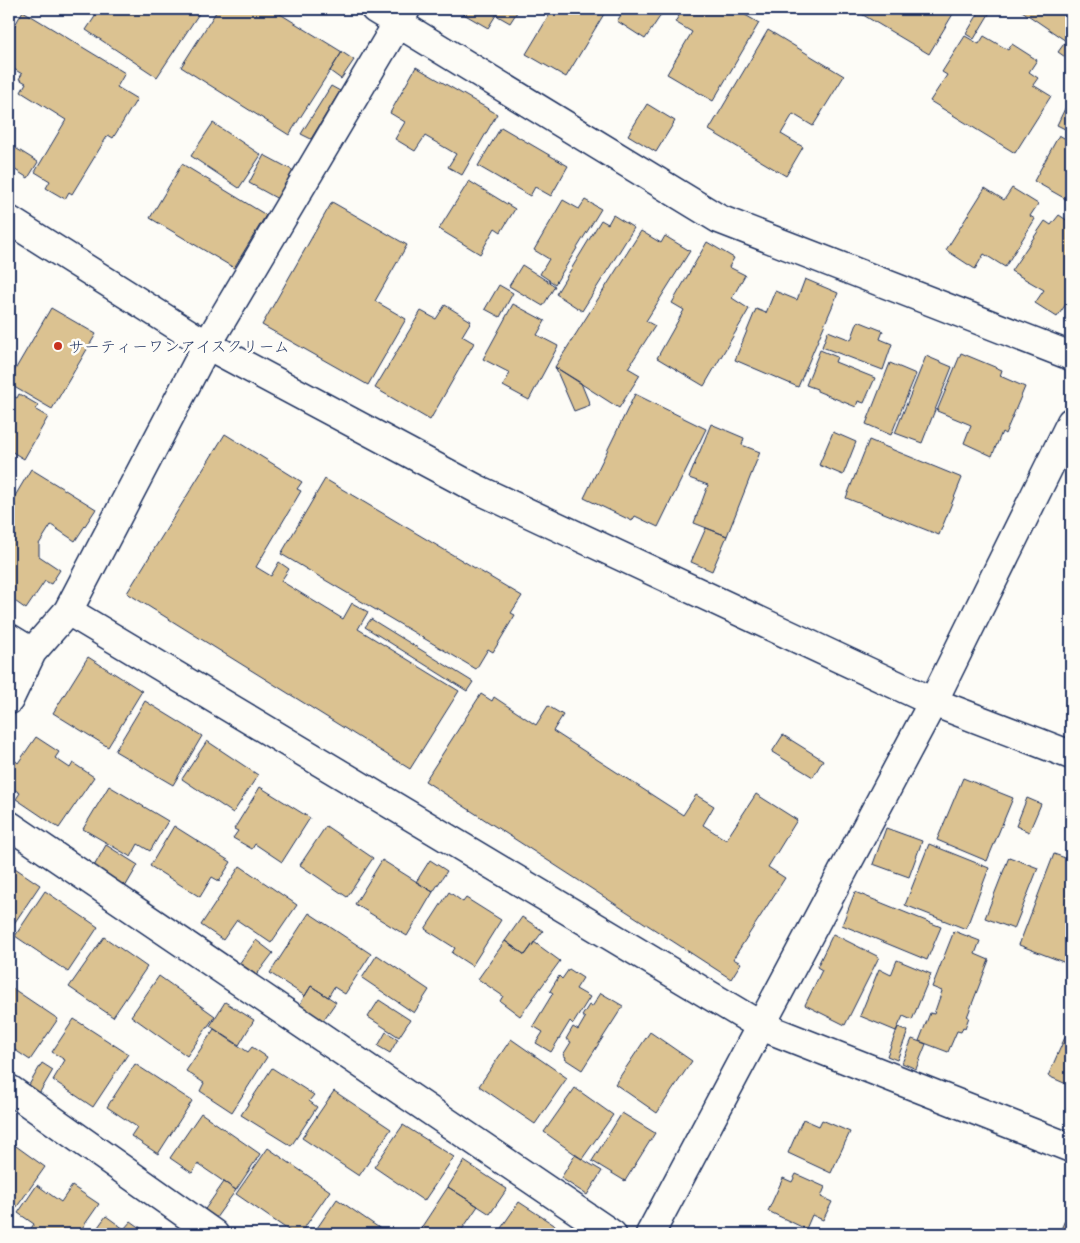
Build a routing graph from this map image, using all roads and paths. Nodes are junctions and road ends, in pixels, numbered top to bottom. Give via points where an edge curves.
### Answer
1 (375, 9) edge
2 (402, 16) edge
3 (9, 220) edge
4 (207, 345) junction
5 (1071, 356) edge
6 (1071, 422) edge
7 (68, 610) junction
8 (9, 638) edge
9 (32, 652) junction
10 (9, 700) edge
11 (933, 702) junction
12 (1071, 754) edge
13 (9, 825) edge
14 (760, 1026) junction
15 (9, 1089) edge
16 (1071, 1148) edge
17 (214, 1234) edge
18 (612, 1234) edge
19 (650, 1234) edge

1 - 2 street
2 - 4 street
2 - 5 street via 719,219
3 - 4 street
4 - 7 street
4 - 11 street via 477,489
6 - 11 street
7 - 9 street
7 - 14 street
8 - 9 street
9 - 10 street
11 - 12 street
11 - 14 street
13 - 18 street
14 - 16 street
14 - 19 street
15 - 17 street

